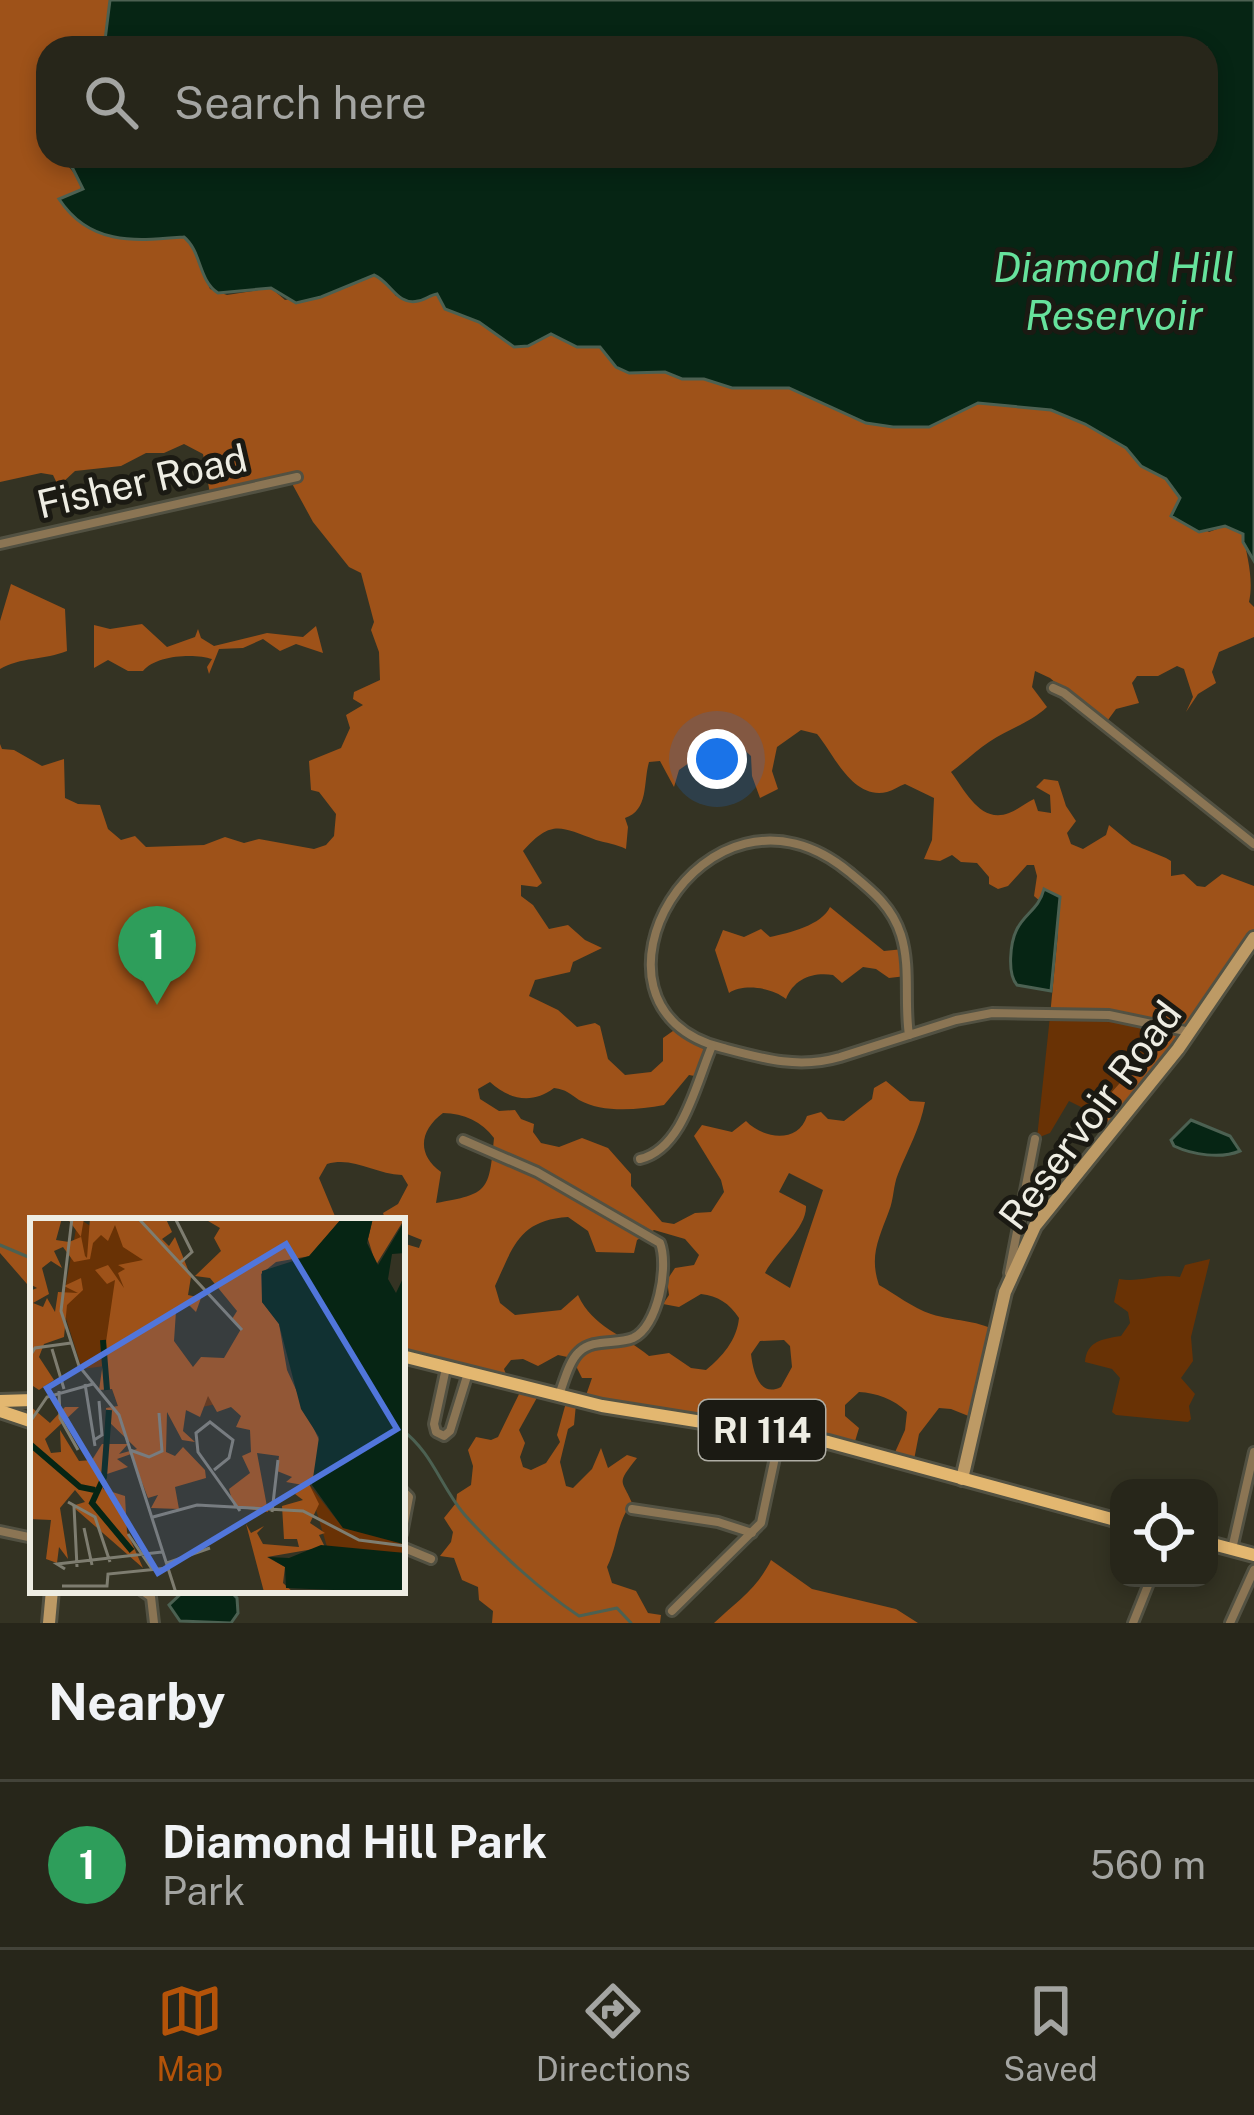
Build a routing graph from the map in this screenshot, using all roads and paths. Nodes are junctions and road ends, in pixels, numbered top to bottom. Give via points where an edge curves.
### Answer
1 (297, 477) dead end
2 (0, 544) edge
3 (1053, 688) dead end
4 (1254, 844) edge
5 (1254, 938) edge
6 (1191, 1032) junction
7 (908, 1035) junction
8 (712, 1046) junction
9 (1035, 1139) dead end
10 (463, 1140) dead end
11 (640, 1159) dead end
12 (1005, 1292) junction
13 (405, 1357) edge
14 (446, 1368) junction
15 (469, 1372) junction
16 (559, 1395) junction
17 (30, 1400) edge
18 (0, 1401) edge
19 (0, 1411) edge
20 (30, 1421) edge
21 (781, 1432) junction
22 (1254, 1452) edge
23 (962, 1479) junction
24 (632, 1509) dead end
25 (1110, 1519) edge
26 (0, 1531) edge
27 (752, 1533) junction
28 (30, 1537) edge
29 (1218, 1545) edge
30 (405, 1548) edge
31 (1232, 1549) junction
32 (1254, 1555) edge
33 (431, 1559) dead end
34 (1254, 1570) edge
35 (1147, 1587) edge
36 (52, 1593) edge
37 (145, 1593) edge
38 (672, 1611) dead end
39 (49, 1623) edge
40 (154, 1623) edge
41 (1133, 1623) edge
42 (1230, 1623) edge

1 - 2 street, Fisher Road
3 - 4 street
5 - 6 street, Reservoir Road
6 - 7 street via 1109,1015 1004,1013
6 - 12 street, Reservoir Road via 1050,1203
7 - 8 street via 807,1064
7 - 8 street via 905,954 889,909 819,850 768,840 729,851 688,880 652,937 663,1004
8 - 11 street via 670,1140
9 - 12 street
10 - 16 street via 660,1243 648,1324 629,1340 575,1354
12 - 23 street, Reservoir Road
13 - 14 main road, RI 114
14 - 15 main road, RI 114
14 - 15 street via 434,1424 444,1436
15 - 16 main road, RI 114
16 - 21 main road, RI 114
17 - 18 main road
19 - 20 main road
21 - 23 main road, RI 114
21 - 27 street via 766,1510
22 - 31 street
23 - 25 main road, RI 114
24 - 27 street
26 - 28 street
27 - 38 street
29 - 31 main road
30 - 33 street
31 - 32 main road
34 - 42 street
35 - 41 street
36 - 39 street
37 - 40 street

